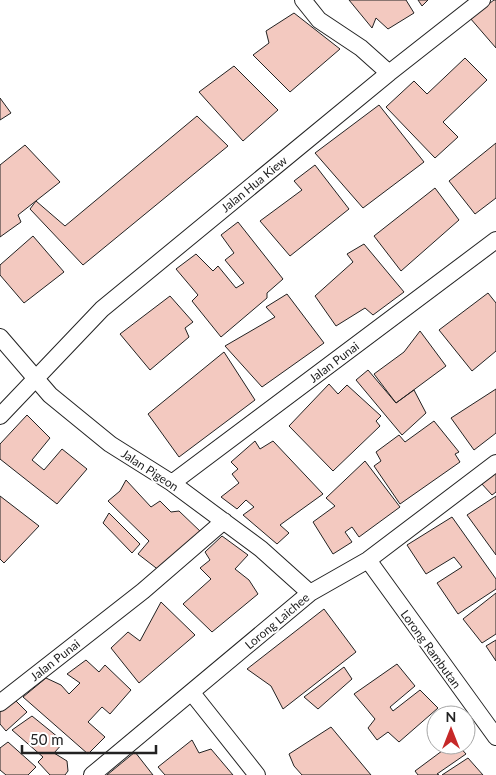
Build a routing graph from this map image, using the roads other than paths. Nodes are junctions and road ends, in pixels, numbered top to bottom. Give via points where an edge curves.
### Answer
1 (303, 0) edge
2 (482, 0) edge
3 (389, 73) junction
4 (496, 240) edge
5 (0, 337) edge
6 (36, 379) junction
7 (0, 416) edge
8 (496, 463) edge
9 (172, 483) junction
10 (224, 521) junction
11 (368, 560) junction
12 (310, 593) junction
13 (192, 693) junction
14 (0, 703) edge
15 (490, 716) edge
16 (496, 737) edge
17 (92, 775) edge
18 (257, 775) edge

1 - 3 street via 319,20 361,48
2 - 3 street, Jalan Hua Kiew
3 - 6 street, Jalan Hua Kiew via 102,309
4 - 9 street, Jalan Punai
5 - 6 street, Jalan Pigeon
6 - 7 street, Jalan Hua Kiew
6 - 9 street, Jalan Pigeon via 50,395 110,444
8 - 11 street, Lorong Laichee
9 - 10 street, Jalan Pigeon
10 - 12 street, Jalan Pigeon
10 - 14 street, Jalan Punai via 143,591
11 - 12 street, Lorong Laichee
11 - 15 street, Lorong Rambutan
12 - 13 street, Lorong Laichee
13 - 17 street, Lorong Laichee
13 - 18 street
15 - 16 street, Lorong Rambutan

